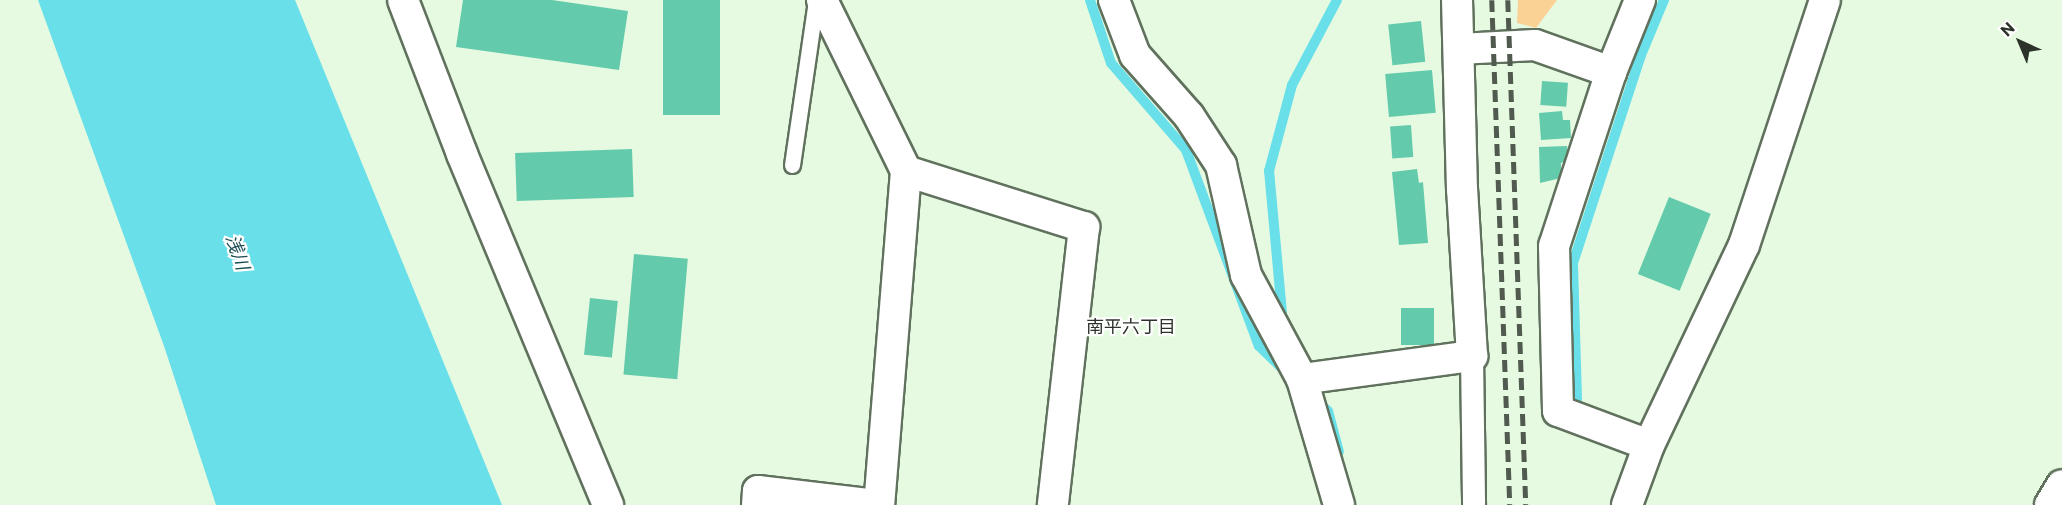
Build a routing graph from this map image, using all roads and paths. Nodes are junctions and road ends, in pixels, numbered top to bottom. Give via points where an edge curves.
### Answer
1 (403, 0) edge
2 (816, 0) edge
3 (822, 0) edge
4 (1114, 0) edge
5 (1457, 0) edge
6 (1640, 0) edge
7 (1825, 0) edge
8 (1458, 50) junction
9 (1611, 72) junction
10 (792, 165) dead end
11 (906, 171) junction
12 (1472, 356) junction
13 (1302, 379) junction
14 (1649, 445) junction
15 (2062, 485) edge
16 (608, 505) edge
17 (757, 505) edge
18 (879, 505) edge
19 (1053, 505) edge
20 (1339, 505) edge
21 (1474, 505) edge
22 (1627, 505) edge
23 (2050, 505) edge

1 - 16 street via 466,165
2 - 10 lane
3 - 11 street
4 - 13 street via 1135,55 1189,116 1221,165 1246,275
5 - 8 street
6 - 9 street
7 - 14 street via 1744,245
8 - 9 street via 1535,45
8 - 12 street
9 - 14 street via 1554,246 1558,411
11 - 18 street
11 - 19 street via 1084,227
12 - 13 street
12 - 21 street
13 - 20 street
14 - 22 street
15 - 23 street
17 - 18 street via 758,491

